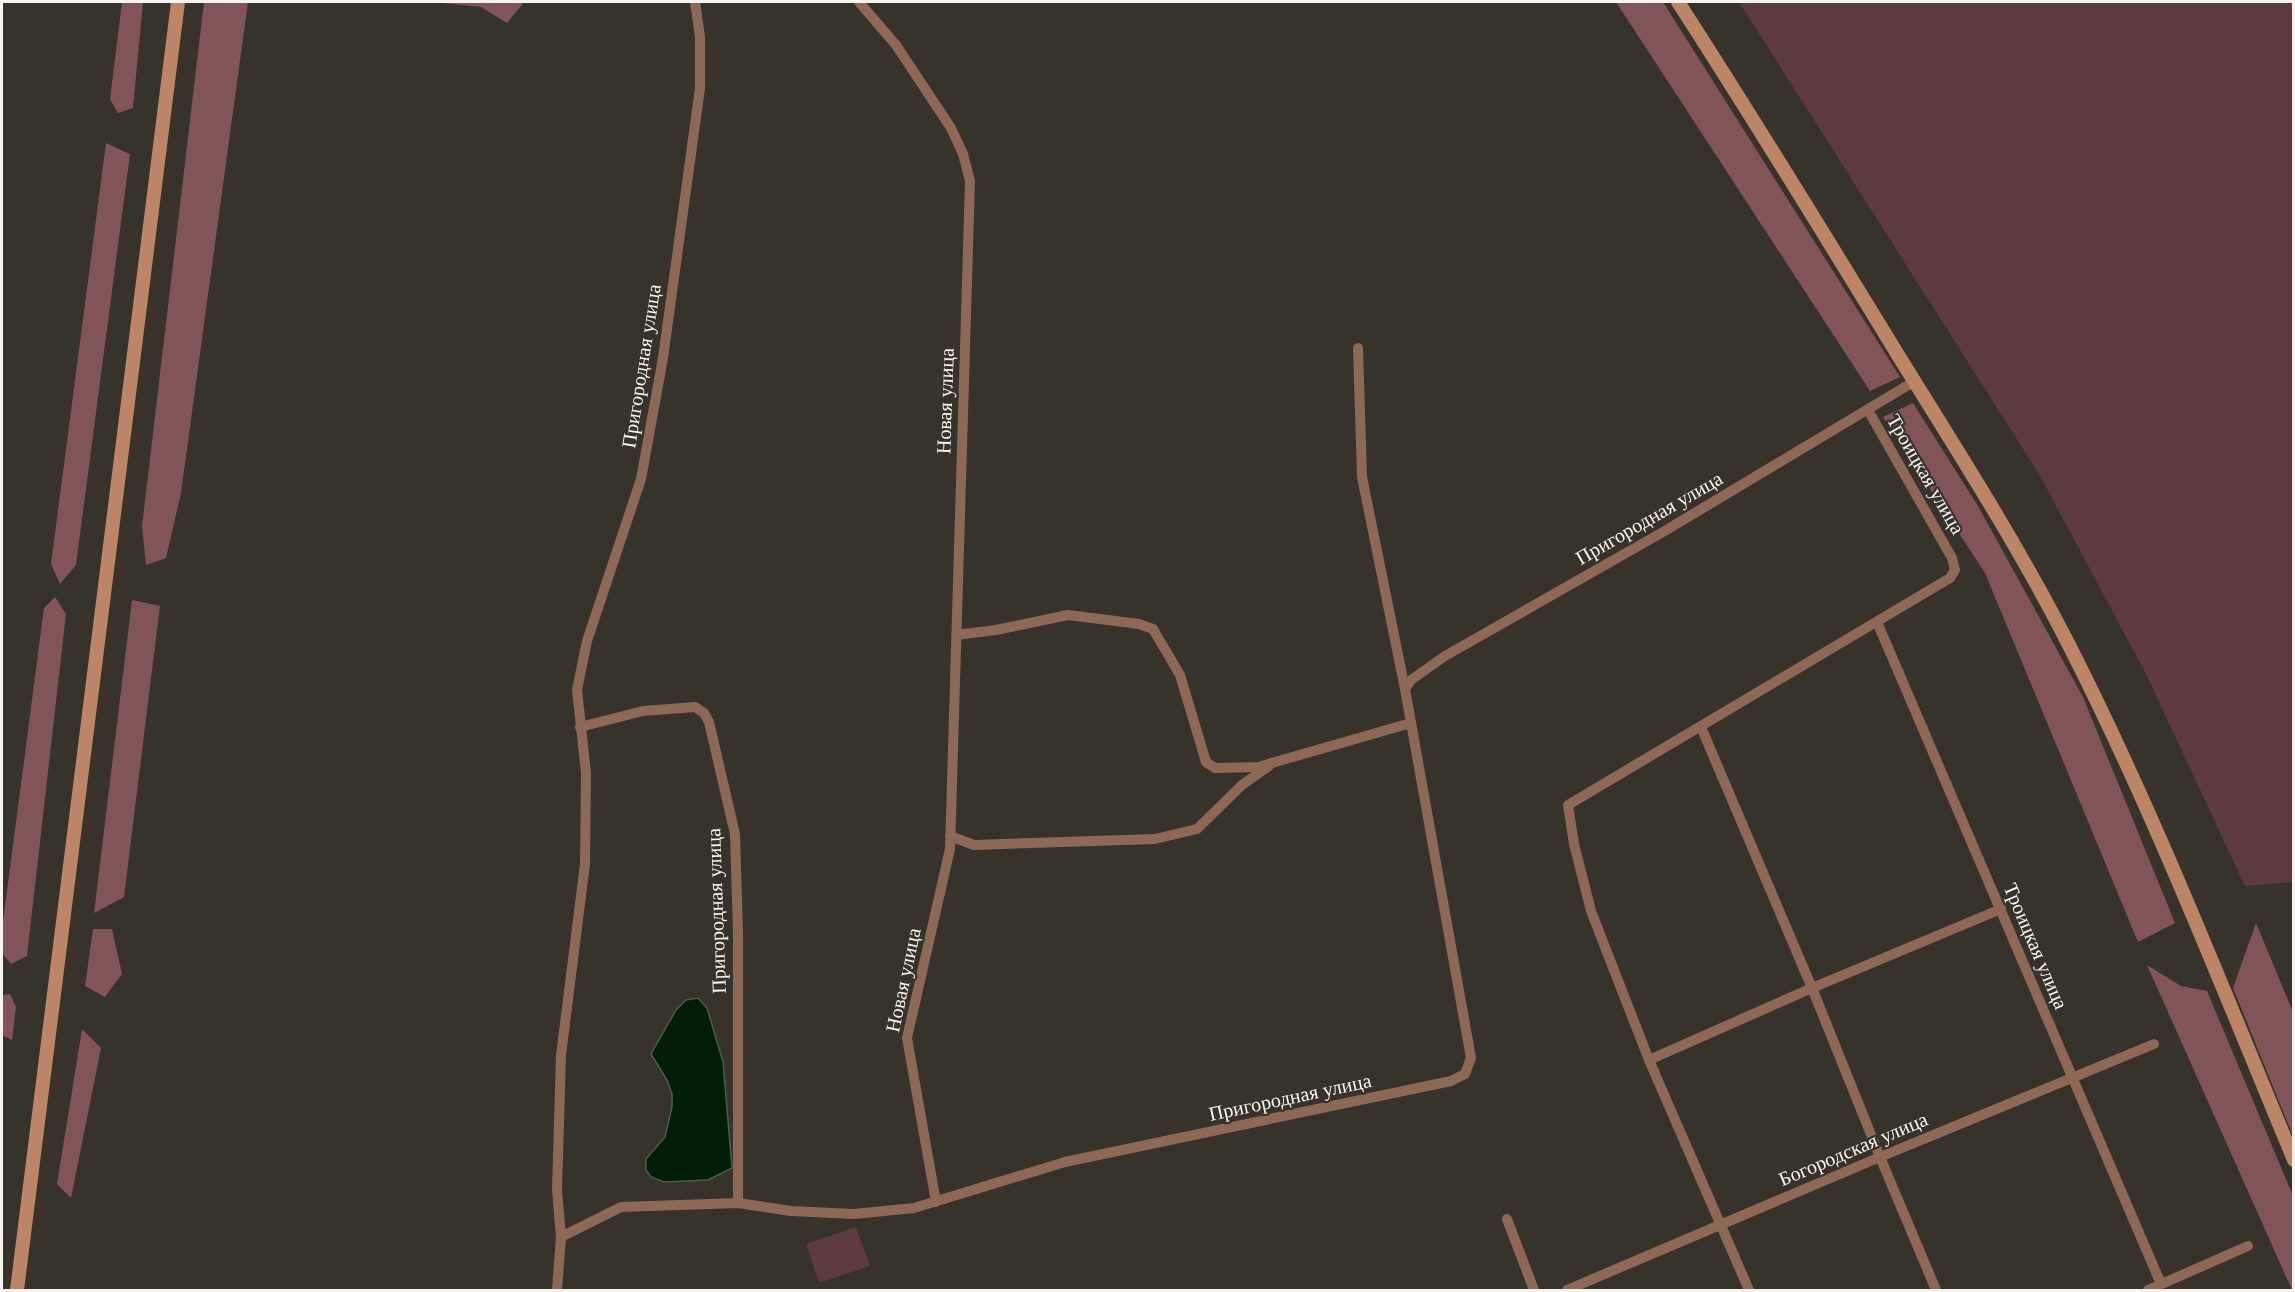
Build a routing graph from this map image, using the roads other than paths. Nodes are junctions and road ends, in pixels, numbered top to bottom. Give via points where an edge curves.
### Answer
1 (178, 2) edge
2 (695, 2) edge
3 (859, 2) edge
4 (1678, 2) edge
5 (1358, 348) dead end
6 (1915, 381) junction
7 (1868, 410) junction
8 (1877, 622) junction
9 (956, 635) junction
10 (1404, 689) junction
11 (1411, 723) junction
12 (580, 727) junction
13 (1701, 727) junction
14 (1274, 762) junction
15 (950, 836) junction
16 (2001, 909) junction
17 (1812, 988) junction
18 (2154, 1044) dead end
19 (1648, 1060) junction
20 (2073, 1078) junction
21 (1880, 1157) junction
22 (2294, 1160) edge
23 (936, 1202) junction
24 (738, 1203) junction
25 (1507, 1219) dead end
26 (1722, 1224) junction
27 (561, 1237) junction
28 (2248, 1246) dead end
29 (2161, 1284) junction
30 (17, 1290) edge
31 (557, 1290) edge
32 (1534, 1290) edge
33 (1567, 1290) edge
34 (1749, 1290) edge
35 (1936, 1290) edge
36 (2148, 1290) edge

1 - 30 street
2 - 12 street, Пригородная улица via 700,87 663,358 641,479 587,641 577,690
3 - 9 street, Новая улица via 896,45 951,128 963,154 969,182
4 - 6 street
5 - 10 street, Пригородная улица via 1362,477
6 - 7 street, Пригородная улица
6 - 22 street via 2030,571 2099,707 2159,837
7 - 8 street, Троицкая улица via 1953,558 1955,570 1950,578
7 - 10 street, Пригородная улица via 1445,657
8 - 13 street, Троицкая улица
8 - 16 street, Троицкая улица
9 - 14 street via 1068,615 1153,629 1180,675 1206,762 1215,768 1258,767
9 - 15 street, Новая улица
10 - 11 street, Пригородная улица
11 - 14 street
11 - 23 street, Пригородная улица via 1471,1058 1465,1074 1451,1082 1065,1162
12 - 24 street, Пригородная улица via 644,711 695,707 704,712 709,722 735,834
12 - 27 street, Пригородная улица via 586,772 585,864 561,1055 557,1190
13 - 17 street
13 - 19 street, Троицкая улица via 1568,805 1591,911
14 - 15 street via 1242,785 1197,829 1155,839 974,845
15 - 23 street, Новая улица via 907,1038
16 - 17 street
16 - 20 street, Троицкая улица
17 - 19 street
17 - 21 street
18 - 20 street, Богородская улица
19 - 26 street, Троицкая улица
20 - 21 street, Богородская улица
20 - 29 street, Троицкая улица
21 - 26 street, Богородская улица
21 - 35 street
23 - 24 street, Пригородная улица via 854,1214
24 - 27 street, Пригородная улица via 621,1207
25 - 32 street
26 - 33 street, Богородская улица
26 - 34 street, Троицкая улица
27 - 31 street, Пригородная улица
28 - 29 street
29 - 36 street

